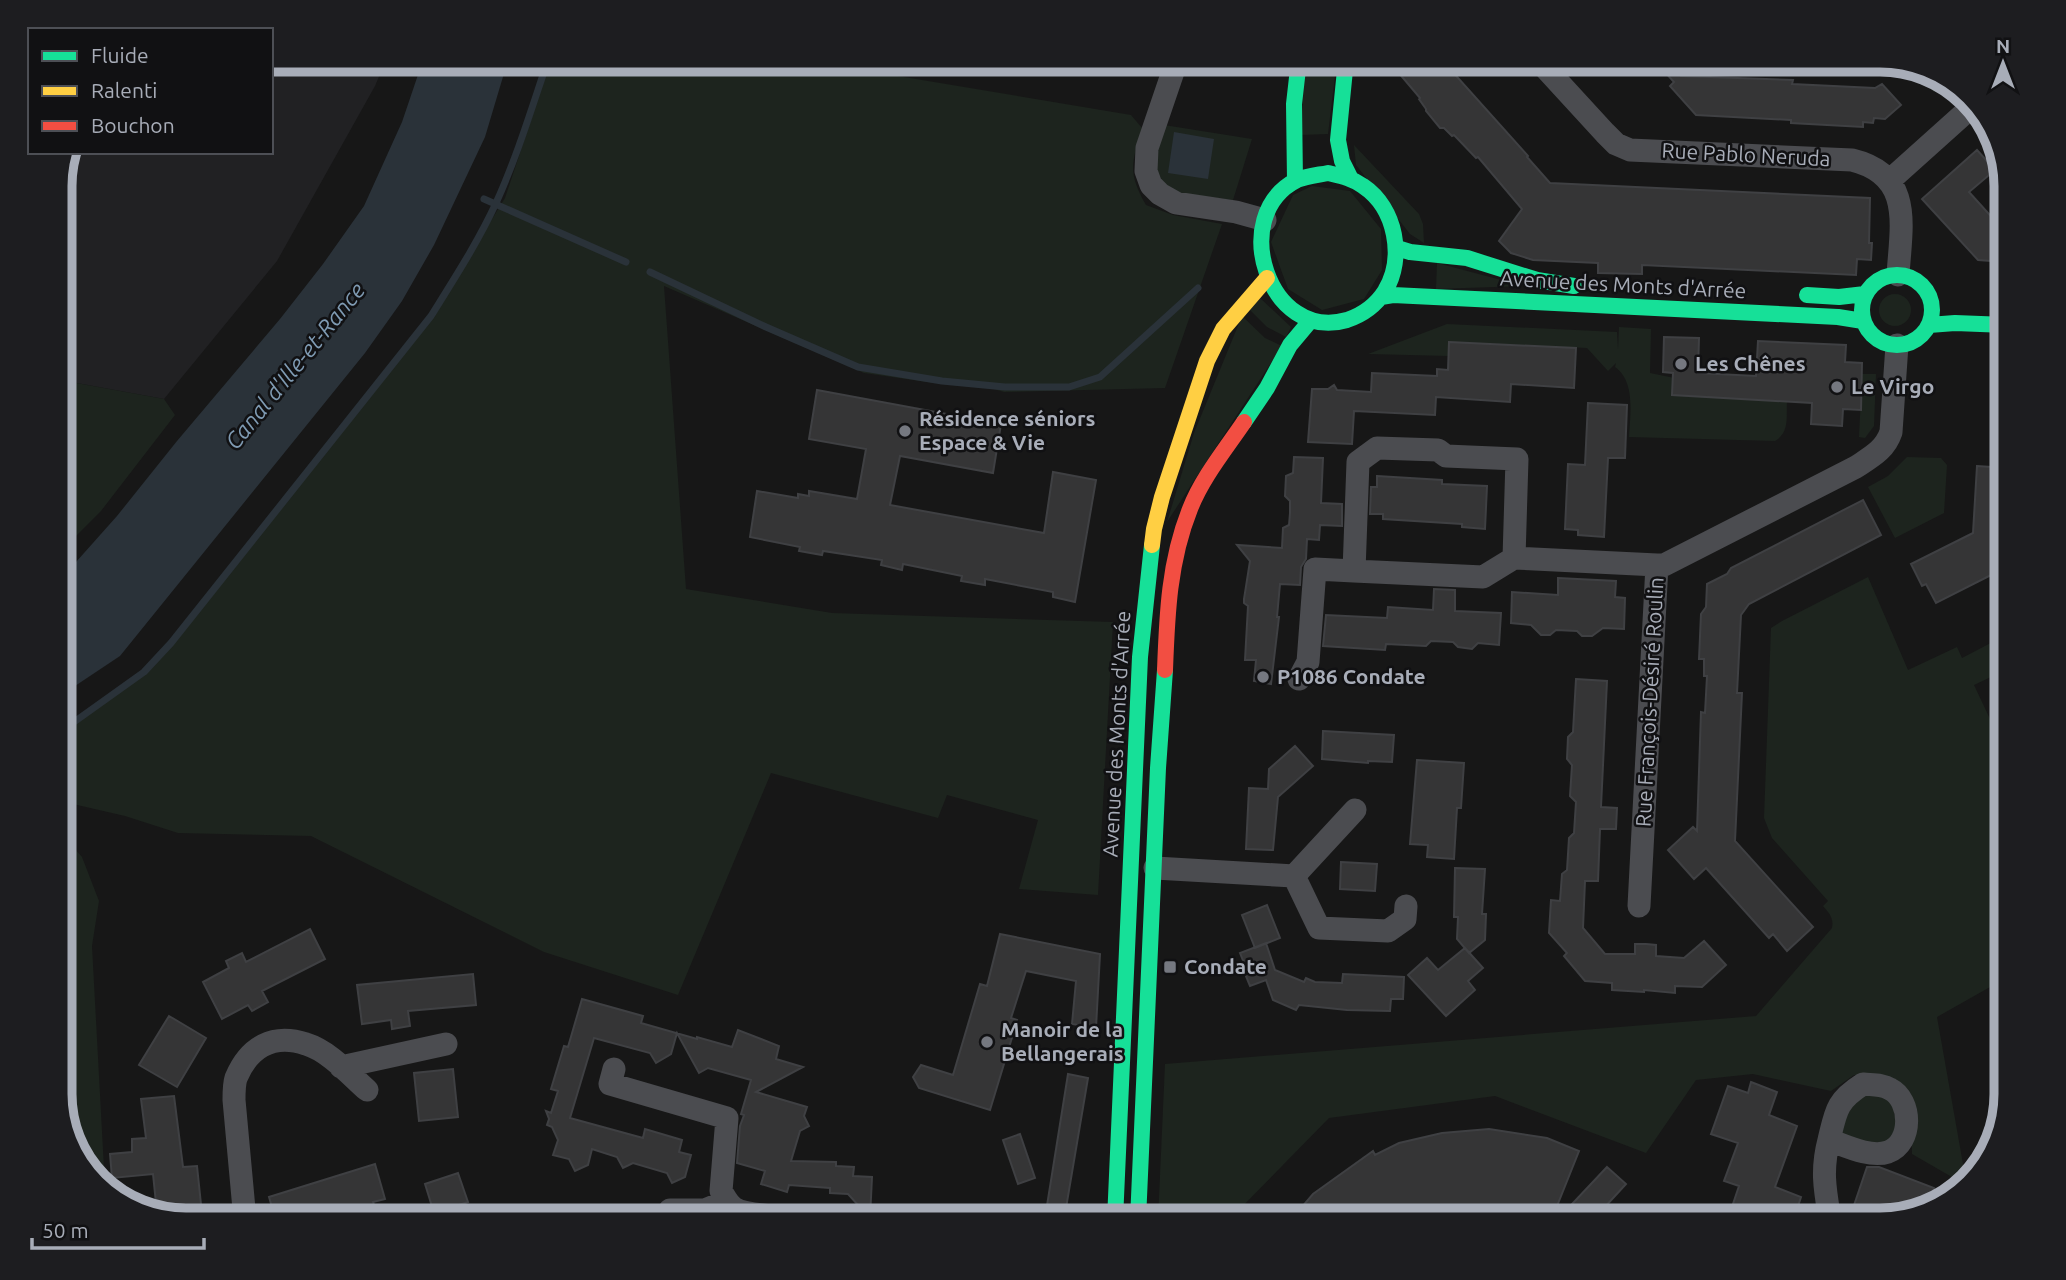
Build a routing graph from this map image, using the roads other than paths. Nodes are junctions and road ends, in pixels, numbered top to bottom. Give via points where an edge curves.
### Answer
1 (1173, 72) edge
2 (1298, 72) edge
3 (1345, 72) edge
4 (1549, 72) edge
5 (1967, 111) edge
6 (1350, 177) junction
7 (1295, 181) junction
8 (1889, 181) junction
9 (1265, 220) junction
10 (1397, 248) junction
11 (1898, 275) junction
12 (1267, 278) junction
13 (1588, 287) dead end
14 (1865, 294) junction
15 (1785, 295) dead end
16 (1381, 297) junction
17 (1311, 320) junction
18 (1863, 321) junction
19 (1929, 325) junction
20 (1994, 325) edge
21 (1897, 345) junction
22 (1514, 558) junction
23 (1657, 565) junction
24 (1354, 571) junction
25 (1299, 679) dead end
26 (1355, 810) dead end
27 (1155, 868) junction
28 (1294, 876) junction
29 (1406, 906) dead end
30 (1639, 906) dead end
31 (446, 1044) dead end
32 (341, 1067) junction
33 (614, 1069) dead end
34 (367, 1090) dead end
35 (1829, 1140) dead end
36 (727, 1201) junction
37 (245, 1208) edge
38 (710, 1208) edge
39 (734, 1208) edge
40 (1116, 1208) edge
41 (1139, 1208) edge
42 (1828, 1208) edge

1 - 9 street via 1147,148 1151,185 1176,203
2 - 7 street
3 - 6 street via 1338,140
4 - 8 street, Rue Pablo Neruda via 1616,144 1630,150 1852,160 1867,164
5 - 8 street
6 - 7 street via 1328,173
6 - 10 street via 1369,190 1384,210
7 - 9 street via 1278,195
8 - 11 street via 1902,212
9 - 12 street via 1262,246
10 - 13 street, Avenue des Monts d'Arrée via 1467,258 1537,280
10 - 16 street via 1394,270
11 - 14 street via 1882,278
11 - 19 street via 1914,280 1937,300
12 - 17 street via 1287,305
12 - 40 street, Avenue des Monts d'Arrée via 1223,329 1207,361 1154,529 1140,657
14 - 15 street
14 - 18 street
16 - 17 street via 1346,321
16 - 18 street, Avenue des Monts d'Arrée via 1637,306
17 - 27 street, Avenue des Monts d'Arrée via 1290,345 1267,388 1212,468 1181,532 1167,611
18 - 21 street via 1872,336
19 - 20 street
19 - 21 street via 1912,342
21 - 23 street, Rue François-Désiré Roulin via 1888,443 1856,467
22 - 23 street
22 - 24 street via 1483,577
22 - 24 street via 1517,459 1377,448 1358,462
23 - 30 street, Rue François-Désiré Roulin
24 - 25 street via 1315,569 1308,662
26 - 28 street
27 - 28 street
27 - 41 street, Avenue des Monts d'Arrée
28 - 29 street via 1319,928 1388,931 1405,919
31 - 32 street
32 - 34 street
32 - 37 street via 323,1053 295,1042 263,1044 251,1054 235,1080 234,1100
33 - 36 street via 610,1084 729,1111 721,1191
35 - 42 street via 1823,1177
36 - 38 street
36 - 39 street

